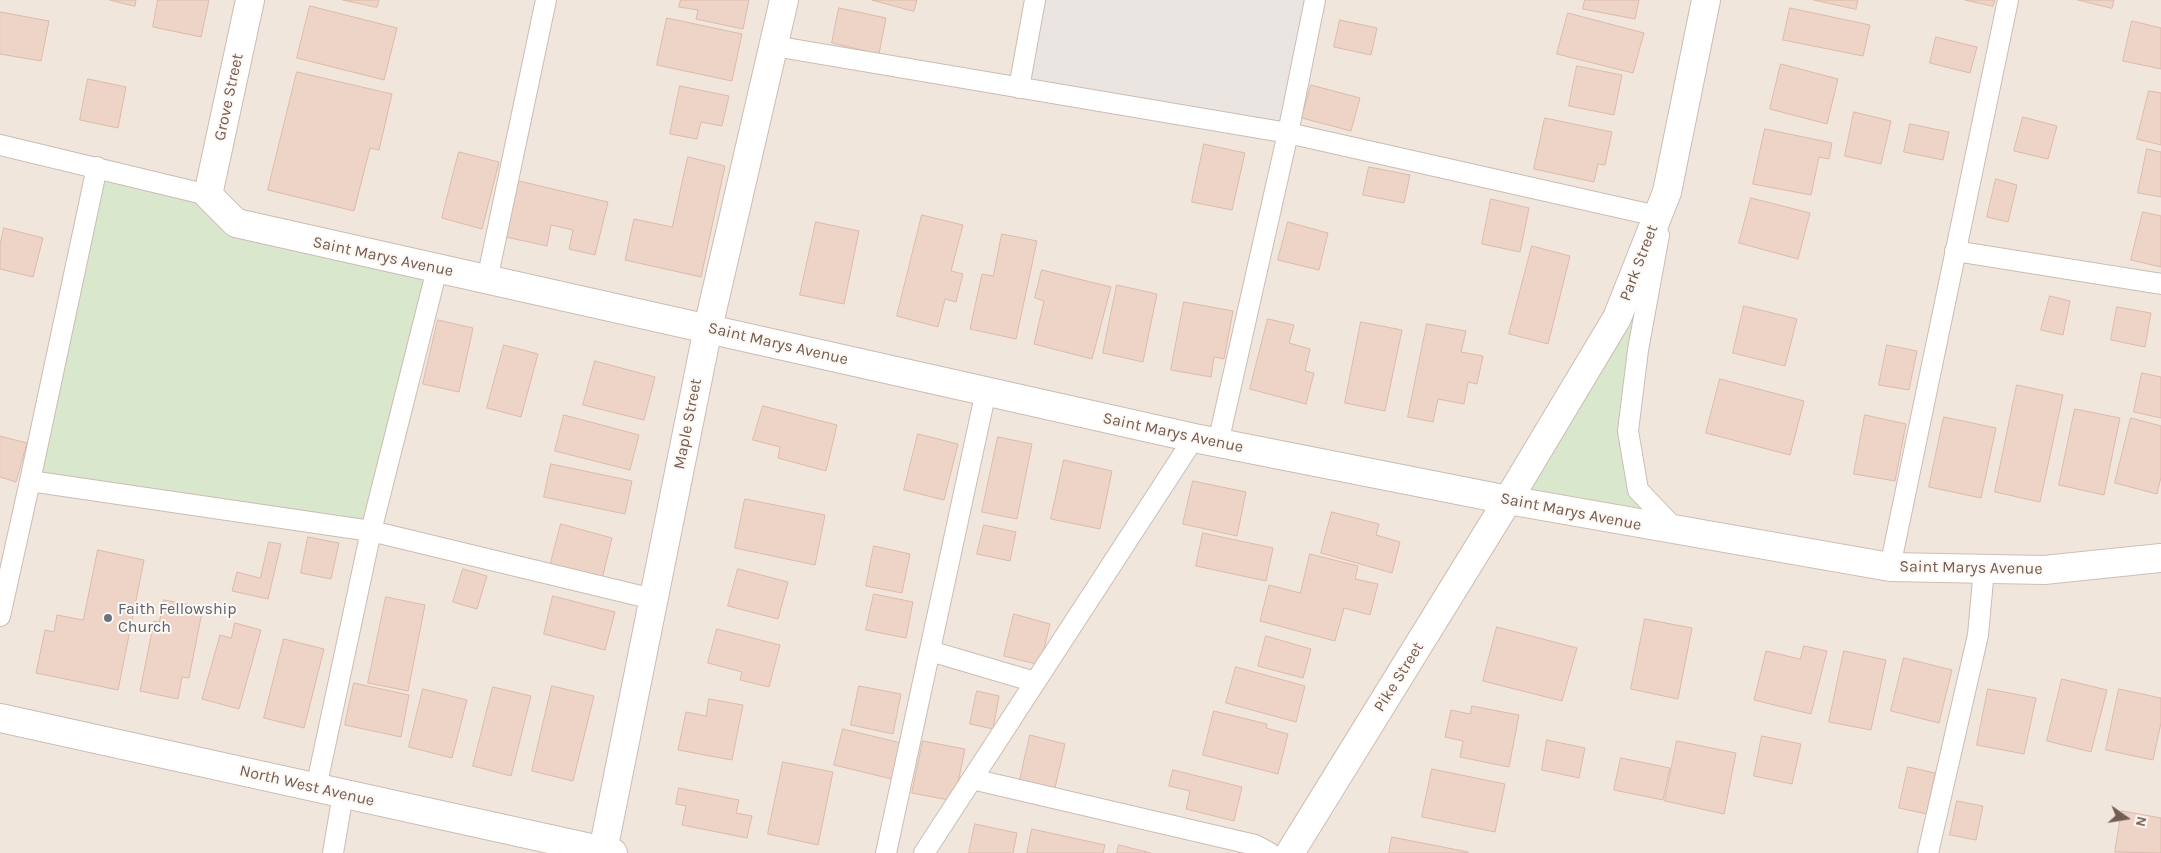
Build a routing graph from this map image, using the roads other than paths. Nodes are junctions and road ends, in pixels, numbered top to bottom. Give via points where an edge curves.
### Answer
1 (250, 0) edge
2 (546, 0) edge
3 (784, 0) edge
4 (1035, 0) edge
5 (1315, 0) edge
6 (1706, 0) edge
7 (2008, 0) edge
8 (774, 46) junction
9 (1019, 88) junction
10 (1288, 133) junction
11 (0, 145) edge
12 (97, 167) junction
13 (208, 194) junction
14 (1662, 204) junction
15 (1955, 251) junction
16 (437, 269) junction
17 (487, 280) junction
18 (2161, 284) edge
19 (708, 328) junction
20 (986, 391) junction
21 (1206, 440) junction
22 (30, 481) junction
23 (1508, 500) junction
24 (372, 531) junction
25 (1678, 532) junction
26 (2161, 558) edge
27 (1890, 567) junction
28 (1984, 569) junction
29 (653, 599) junction
30 (0, 616) edge
31 (930, 651) junction
32 (1035, 682) junction
33 (0, 718) edge
34 (972, 779) junction
35 (316, 788) junction
36 (342, 794) junction
37 (606, 852) edge
38 (333, 853) edge
39 (886, 853) edge
40 (924, 853) edge
41 (1270, 853) edge
42 (1290, 853) edge
43 (1928, 853) edge

1 - 13 street, Grove Street
2 - 17 lane
3 - 8 street, Maple Street
4 - 9 lane
5 - 10 lane
6 - 14 street, Park Street
7 - 15 lane
8 - 9 lane
8 - 19 street, Maple Street
9 - 10 lane
10 - 14 lane
10 - 21 lane
11 - 12 lane
12 - 13 lane
12 - 22 lane
13 - 16 street, Saint Marys Avenue via 236,223
14 - 23 street, Park Street via 1618,318
14 - 25 lane via 1628,431 1638,490
15 - 18 lane
15 - 27 lane
16 - 17 street, Saint Marys Avenue
16 - 24 lane
17 - 19 street, Saint Marys Avenue
19 - 20 street, Saint Marys Avenue
19 - 29 street, Maple Street
20 - 21 street, Saint Marys Avenue
20 - 31 lane
21 - 23 street, Saint Marys Avenue
21 - 32 lane
22 - 24 lane
22 - 30 lane
23 - 25 street, Saint Marys Avenue
23 - 42 street, Pike Street
24 - 29 lane
24 - 35 lane
25 - 27 street, Saint Marys Avenue
26 - 28 street, Saint Marys Avenue via 2044,570
27 - 28 street, Saint Marys Avenue
28 - 43 lane via 1978,635
29 - 37 street, Maple Street
31 - 32 lane
31 - 39 lane
32 - 34 lane
33 - 35 street, North West Avenue
34 - 40 lane
34 - 41 lane via 1255,845
35 - 36 street, North West Avenue
36 - 37 street, North West Avenue
36 - 38 lane

